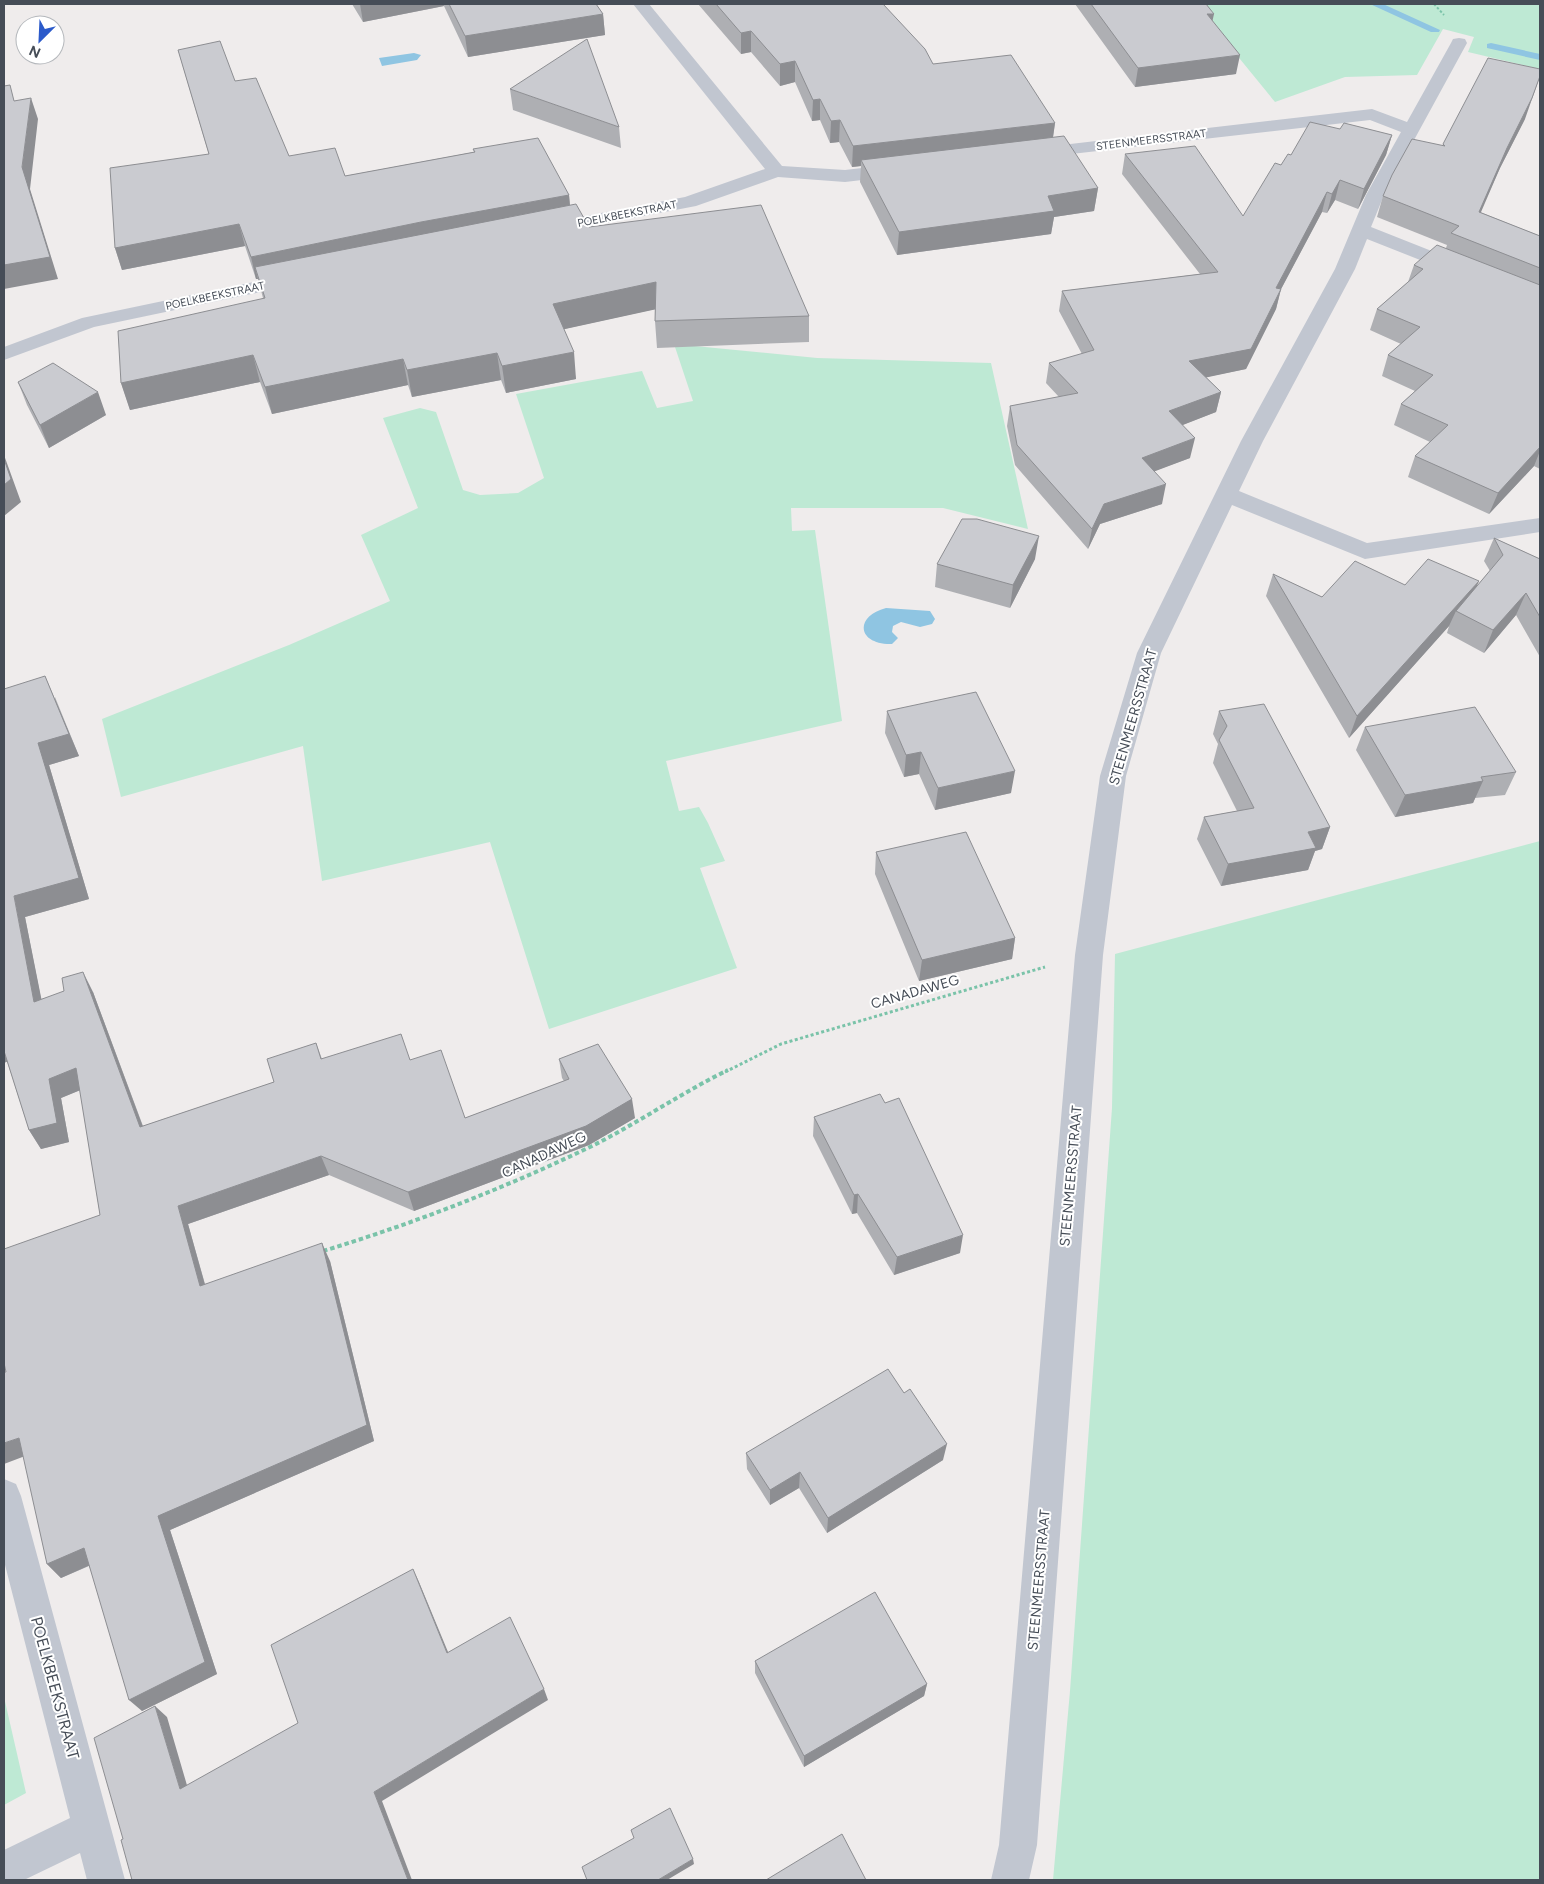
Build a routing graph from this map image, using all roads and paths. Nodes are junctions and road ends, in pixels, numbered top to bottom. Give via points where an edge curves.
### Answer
1 (641, 4) edge
2 (1459, 43) dead end
3 (1411, 130) junction
4 (1022, 155) edge
5 (914, 168) edge
6 (776, 171) junction
7 (1361, 230) junction
8 (532, 232) edge
9 (319, 274) edge
10 (1478, 276) edge
11 (4, 354) edge
12 (1226, 494) junction
13 (1540, 525) edge
14 (1089, 955) junction
15 (318, 1252) edge
16 (4, 1496) edge
17 (92, 1828) junction
18 (4, 1870) edge
19 (106, 1880) edge
20 (1010, 1880) edge

1 - 6 street
2 - 3 street
3 - 4 street, STEENMEERSSTRAAT via 1372,114
3 - 7 street, STEENMEERSSTRAAT via 1375,195
5 - 6 street via 845,176
6 - 8 street, POELKBEEKSTRAAT via 689,202
7 - 10 street
7 - 12 street, STEENMEERSSTRAAT via 1345,269
9 - 11 street, POELKBEEKSTRAAT via 89,322
12 - 13 street via 1365,551
12 - 14 street, STEENMEERSSTRAAT via 1149,653 1113,776
14 - 15 path, CANADAWEG via 781,1044 694,1087 593,1145 509,1184 381,1233
14 - 20 street, STEENMEERSSTRAAT via 1018,1845
16 - 17 street, POELKBEEKSTRAAT
17 - 18 street
17 - 19 street, POELKBEEKSTRAAT

